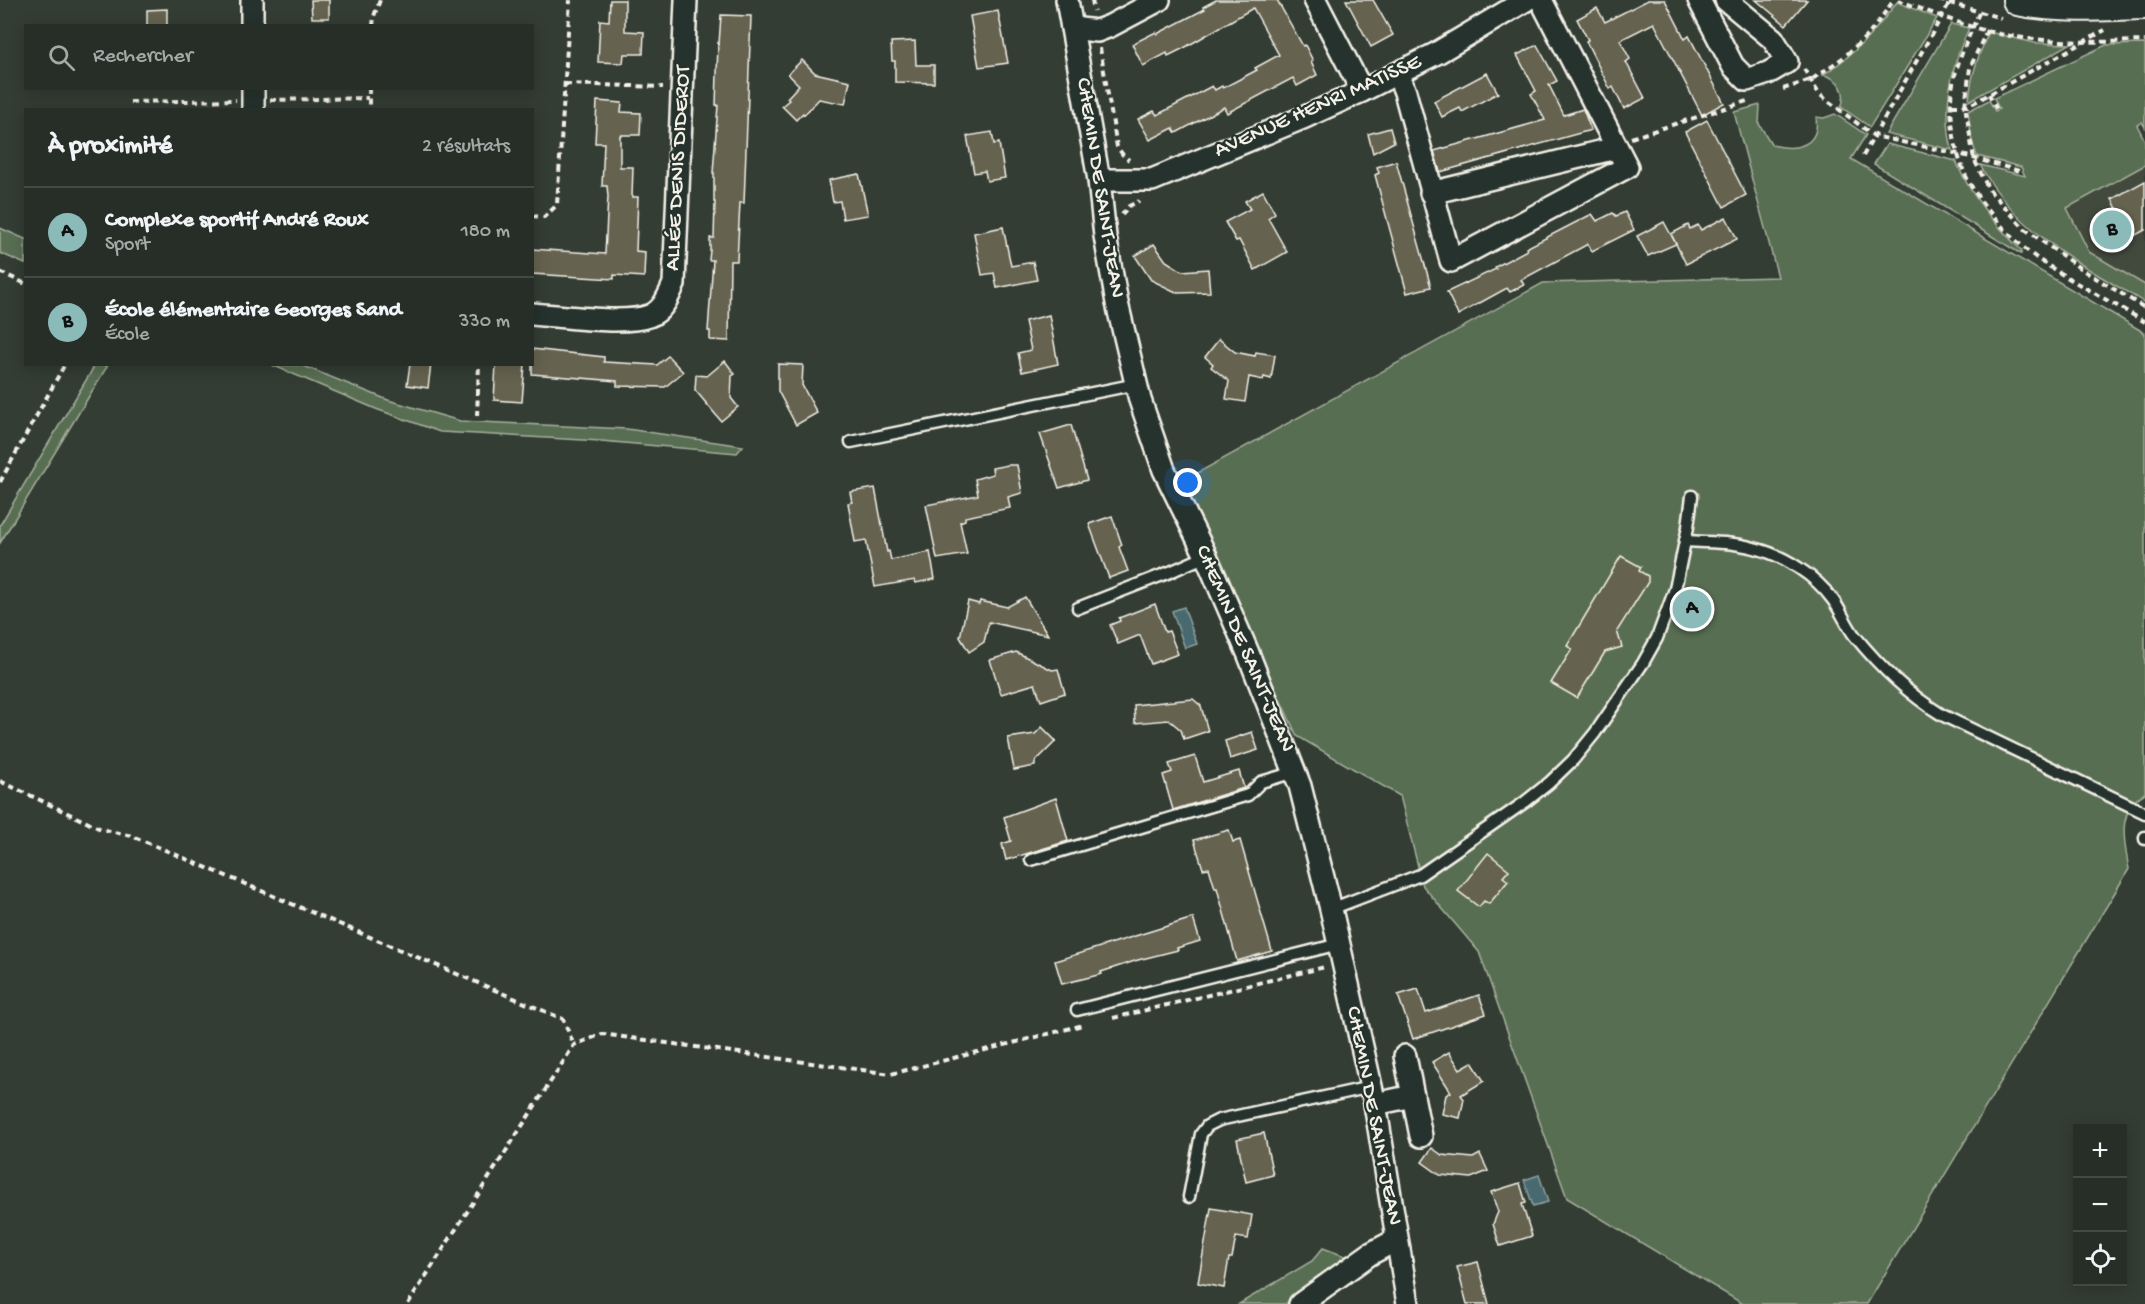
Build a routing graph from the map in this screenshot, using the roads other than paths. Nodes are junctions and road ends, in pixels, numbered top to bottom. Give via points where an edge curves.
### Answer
1 (252, 0) edge
2 (686, 0) edge
3 (1067, 0) edge
4 (1159, 0) edge
5 (1315, 0) edge
6 (1541, 0) edge
7 (1698, 0) edge
8 (1725, 0) edge
9 (2018, 0) edge
10 (1513, 4) edge
11 (2145, 4) edge
12 (252, 24) edge
13 (1072, 28) junction
14 (1398, 74) junction
15 (253, 90) edge
16 (1362, 91) junction
17 (253, 108) edge
18 (1616, 148) junction
19 (1099, 180) junction
20 (1431, 193) junction
21 (534, 314) edge
22 (1137, 384) junction
23 (851, 442) dead end
24 (1692, 496) dead end
25 (1685, 541) junction
26 (1206, 556) junction
27 (1078, 608) dead end
28 (1295, 772) junction
29 (2145, 813) edge
30 (1031, 860) dead end
31 (1331, 909) junction
32 (1341, 954) junction
33 (1077, 1010) dead end
34 (1405, 1056) dead end
35 (1373, 1096) junction
36 (1413, 1096) junction
37 (1421, 1136) dead end
38 (1190, 1197) dead end
39 (1396, 1240) junction
40 (1299, 1304) edge
41 (1408, 1304) edge

1 - 12 street
2 - 21 street, ALLÉE DENIS DIDEROT via 674,284 666,303 651,316 629,320
3 - 13 street, CHEMIN DE SAINT-JEAN
4 - 13 street via 1098,31
5 - 16 street
6 - 18 street
7 - 8 street via 1733,66 1748,80 1787,62 1773,39
9 - 11 street via 2073,7
10 - 14 street, AVENUE HENRI MATISSE
13 - 19 street, CHEMIN DE SAINT-JEAN
14 - 16 street, AVENUE HENRI MATISSE
14 - 20 street
15 - 17 street
16 - 19 street, AVENUE HENRI MATISSE via 1155,188
18 - 20 street
18 - 20 street via 1627,167 1451,261
19 - 22 street, CHEMIN DE SAINT-JEAN via 1117,303
22 - 23 lane
22 - 26 street, CHEMIN DE SAINT-JEAN via 1164,470
24 - 25 lane
25 - 29 lane via 1755,548 1803,571 1833,600 1854,634 1877,660 1924,704
25 - 31 lane via 1675,589 1657,639 1595,734 1573,760 1525,802 1420,875
26 - 27 lane
26 - 28 street, CHEMIN DE SAINT-JEAN
28 - 30 lane via 1261,782 1248,795
28 - 31 street, CHEMIN DE SAINT-JEAN
31 - 32 street, CHEMIN DE SAINT-JEAN
32 - 33 lane
32 - 35 street, CHEMIN DE SAINT-JEAN
34 - 36 street
35 - 36 street
35 - 38 lane via 1219,1120 1207,1126 1201,1134
35 - 39 street, CHEMIN DE SAINT-JEAN
36 - 37 street
39 - 40 street
39 - 41 street, CHEMIN DE SAINT-JEAN

